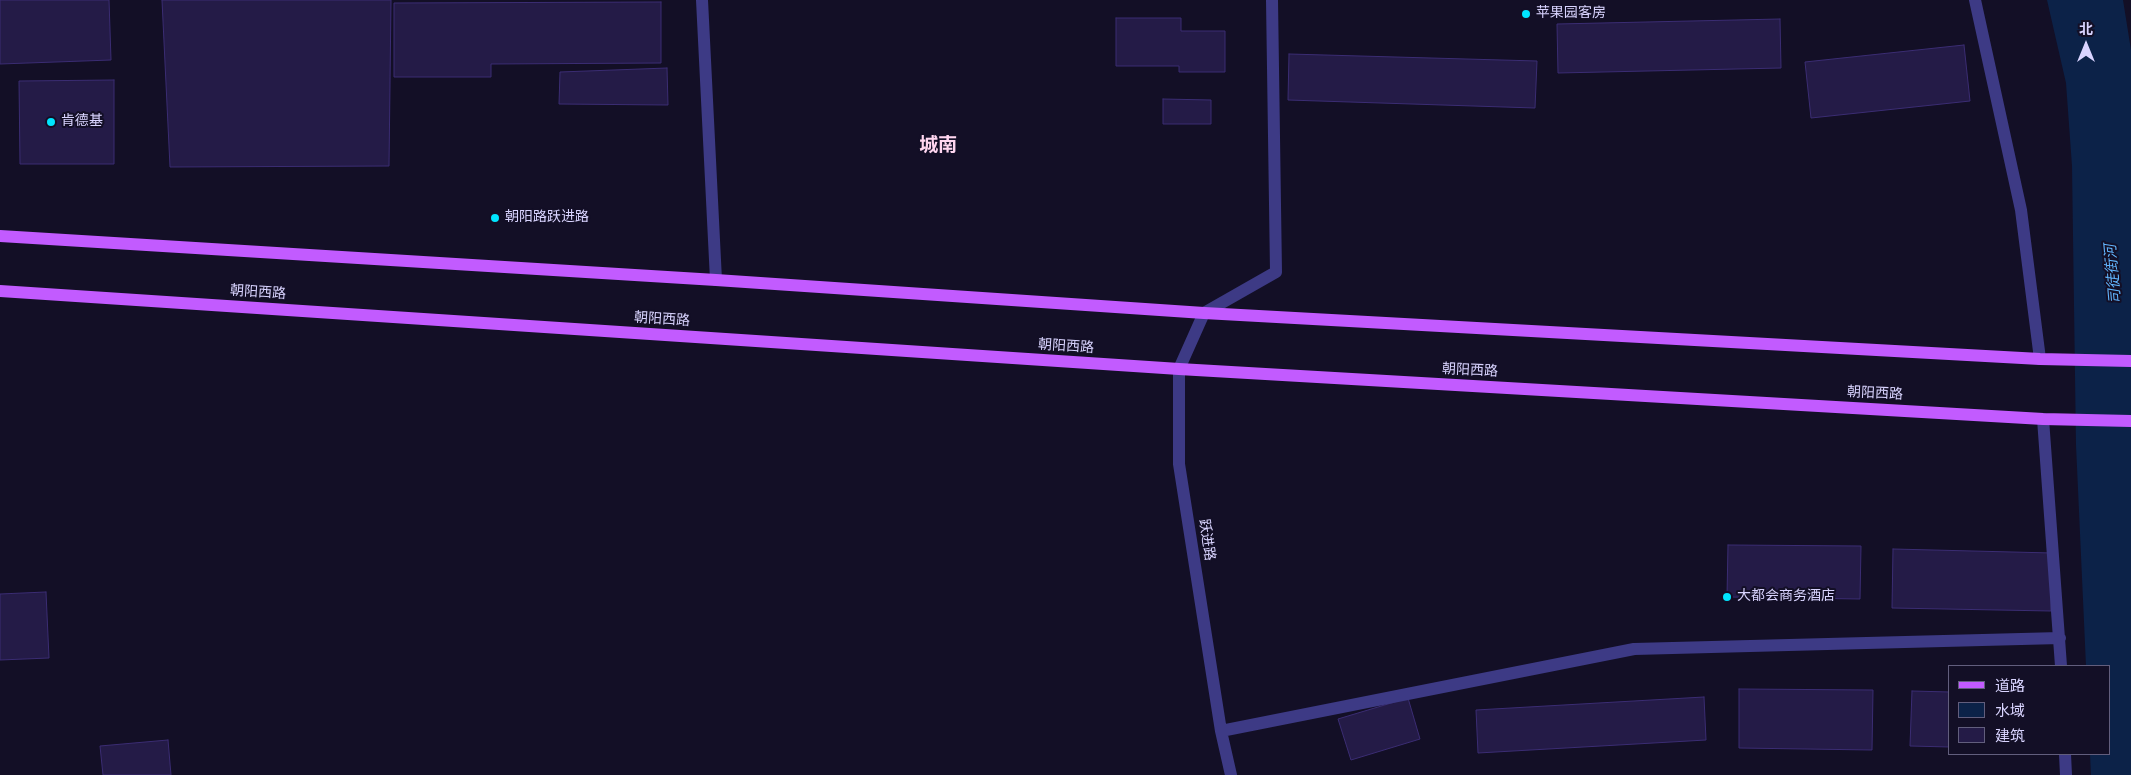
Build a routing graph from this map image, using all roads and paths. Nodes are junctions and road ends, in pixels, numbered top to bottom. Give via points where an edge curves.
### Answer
1 (702, 0) edge
2 (1272, 0) edge
3 (1975, 0) edge
4 (0, 236) edge
5 (716, 280) junction
6 (0, 291) edge
7 (1204, 313) junction
8 (2040, 359) junction
9 (2131, 362) edge
10 (1179, 369) junction
11 (2042, 419) junction
12 (2131, 421) edge
13 (2060, 638) junction
14 (2061, 665) edge
15 (1221, 731) junction
16 (2065, 755) edge
17 (1231, 775) edge
18 (2066, 775) edge

1 - 5 street
2 - 7 street via 1276,272
3 - 8 street via 2021,210
4 - 5 main road
5 - 7 main road
6 - 10 main road, 朝阳西路
7 - 8 main road
7 - 10 street, 跃进路
8 - 9 main road
10 - 11 main road, 朝阳西路
10 - 15 street, 跃进路 via 1179,464
11 - 12 main road, 朝阳西路
11 - 13 street
13 - 14 street
13 - 15 street via 1634,649
15 - 17 street, 跃进路
16 - 18 street

